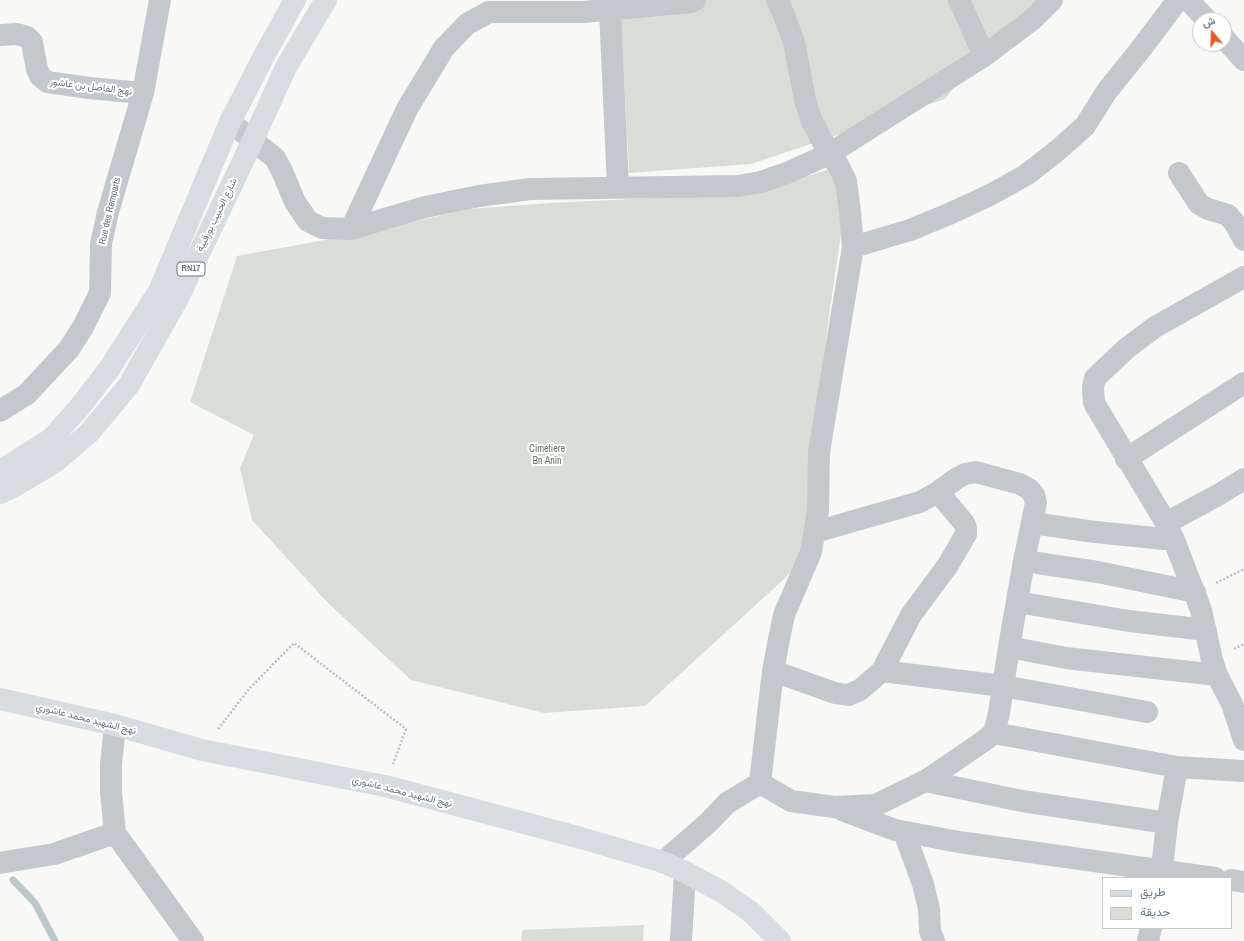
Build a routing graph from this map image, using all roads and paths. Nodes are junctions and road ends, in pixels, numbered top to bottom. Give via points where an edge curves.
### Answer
1 (160, 0) edge
2 (295, 0) edge
3 (326, 0) edge
4 (695, 0) edge
5 (777, 0) edge
6 (959, 0) edge
7 (1052, 0) edge
8 (1177, 0) edge
9 (1188, 0) edge
10 (610, 10) junction
11 (1199, 12) edge
12 (0, 35) edge
13 (1232, 47) edge
14 (984, 56) junction
15 (1244, 60) edge
16 (143, 93) junction
17 (230, 122) junction
18 (253, 140) junction
19 (829, 154) junction
20 (1179, 172) dead end
21 (618, 187) junction
22 (351, 229) junction
23 (1244, 240) edge
24 (853, 247) junction
25 (1244, 277) edge
26 (1244, 383) edge
27 (0, 411) edge
28 (1126, 459) junction
29 (0, 471) edge
30 (1244, 479) edge
31 (938, 492) junction
32 (0, 493) edge
33 (1032, 523) junction
34 (814, 532) junction
35 (1170, 532) junction
36 (1024, 561) junction
37 (1244, 569) edge
38 (1195, 592) junction
39 (1017, 602) junction
40 (1206, 630) junction
41 (1009, 647) junction
42 (773, 671) junction
43 (882, 671) junction
44 (1217, 675) junction
45 (1002, 686) junction
46 (0, 699) edge
47 (1147, 712) dead end
48 (115, 725) junction
49 (994, 733) junction
50 (1244, 740) edge
51 (202, 750) junction
52 (1177, 767) junction
53 (1244, 771) edge
54 (925, 781) junction
55 (760, 782) junction
56 (385, 786) junction
57 (834, 807) junction
58 (1167, 823) junction
59 (904, 832) junction
60 (114, 833) junction
61 (663, 862) junction
62 (0, 863) edge
63 (685, 872) junction
64 (1161, 874) edge
65 (1202, 877) edge
66 (1232, 880) edge
67 (1244, 882) edge
68 (1151, 929) edge
69 (193, 941) edge
70 (681, 941) edge
71 (780, 941) edge
72 (934, 941) edge
73 (1148, 941) edge

1 - 16 street, Rue des Remparts
2 - 17 main road, RN17
3 - 18 main road, شارع الحبيب بورقيبة / RN17 via 286,67
4 - 10 street
5 - 19 street via 794,42 811,119
6 - 14 street
7 - 14 street via 1033,19
8 - 24 street via 1107,91 1085,126 1026,175 990,196 949,214 910,230
9 - 11 street
10 - 21 street
10 - 22 street via 489,12 467,24 444,48 407,109
12 - 16 street, نهج الفاضل بن عاشور via 17,34 27,37 32,42 37,69 47,82
13 - 15 street
14 - 19 street
16 - 27 street, Rue des Remparts via 101,244 100,293 70,349 27,394
17 - 18 street
17 - 29 main road, RN17 via 159,291 109,369 51,439
18 - 22 street via 275,158 295,202 308,220 322,228
18 - 32 main road, شارع الحبيب بورقيبة / RN17 via 178,298 129,385 89,433 55,462
19 - 21 street via 787,173 753,184
19 - 24 street via 846,181
20 - 23 street via 1199,204 1208,210 1228,215
21 - 22 street via 530,189 479,196 425,207
24 - 34 street via 819,452 818,510
25 - 28 street via 1155,328 1127,348 1095,378 1094,403
26 - 28 street
28 - 35 street
30 - 35 street via 1218,495
31 - 33 street via 965,474 976,472 1020,484 1034,495 1036,503
31 - 34 street via 920,502
31 - 43 street via 964,523 966,534 948,566 911,615
33 - 35 street via 1095,532
33 - 36 street
34 - 42 street via 811,552 784,615
35 - 38 street
36 - 38 street via 1098,572
36 - 39 street
37 - 38 path
38 - 40 street
39 - 40 street
39 - 41 street
40 - 44 street
41 - 44 street via 1066,658
41 - 45 street
42 - 43 street via 835,693 848,695 860,690
42 - 55 street
43 - 45 street
44 - 50 street via 1232,704
45 - 47 street
45 - 49 street
46 - 48 main road, نهج الشهيد محمد عاشوري
48 - 51 main road, نهج الشهيد محمد عاشوري
48 - 60 street via 111,765
49 - 52 street
49 - 54 street
51 - 56 main road, نهج الشهيد محمد عاشوري
51 - 56 path via 248,689 294,643 406,729
52 - 53 street
52 - 58 street
54 - 57 street via 876,805
54 - 58 street via 1022,801
55 - 57 street via 791,801
55 - 61 street via 727,803
56 - 61 main road, نهج الشهيد محمد عاشوري
57 - 59 street
58 - 64 street
59 - 64 street
59 - 72 street via 923,884 929,909 930,931
60 - 62 street via 54,854
60 - 69 street
61 - 63 main road, نهج الشهيد محمد عاشوري
63 - 70 street
63 - 71 main road, نهج الشهيد محمد عاشوري via 722,892 751,912
64 - 65 street
66 - 67 street
68 - 73 street

